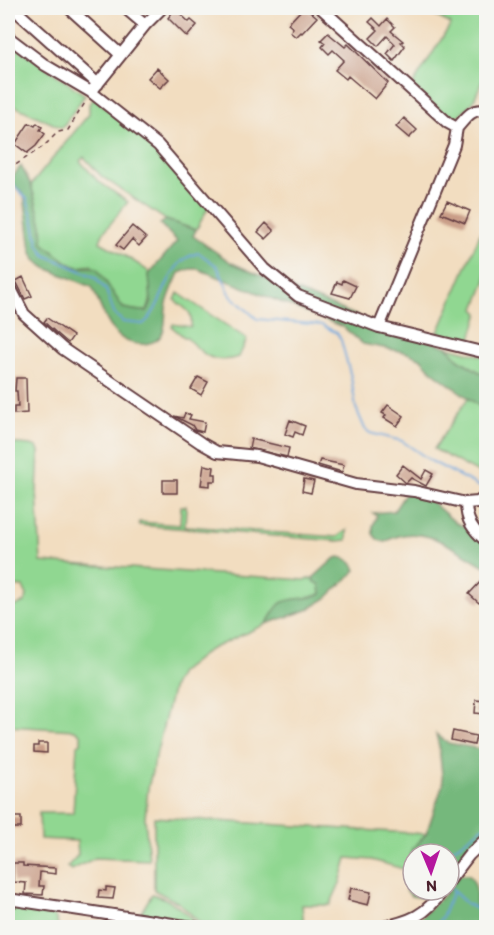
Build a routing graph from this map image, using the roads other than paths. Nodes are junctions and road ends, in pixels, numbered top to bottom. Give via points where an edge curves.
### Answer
1 (13, 8) edge
2 (69, 8) edge
3 (125, 8) edge
4 (162, 8) edge
5 (321, 8) edge
6 (145, 26) junction
7 (8, 37) edge
8 (121, 55) junction
9 (94, 88) junction
10 (486, 111) edge
11 (457, 128) junction
12 (8, 283) edge
13 (379, 327) junction
14 (486, 353) edge
15 (486, 496) edge
16 (466, 503) junction
17 (486, 541) edge
18 (486, 839) edge
19 (461, 865) edge
20 (8, 899) edge
21 (436, 902) edge
22 (199, 927) edge
23 (380, 927) edge

1 - 9 street
2 - 8 street
3 - 6 street
4 - 6 street
5 - 11 street
6 - 8 street
7 - 9 street via 45,65
8 - 9 street
9 - 13 street via 158,145 265,269 298,296
10 - 11 street via 471,112
11 - 13 street via 454,146
12 - 16 street via 24,314 63,349 217,452 257,456 356,484
13 - 14 street
15 - 16 street via 478,502
16 - 17 street via 466,515 473,530
18 - 19 street
20 - 22 street
21 - 23 street via 423,914

